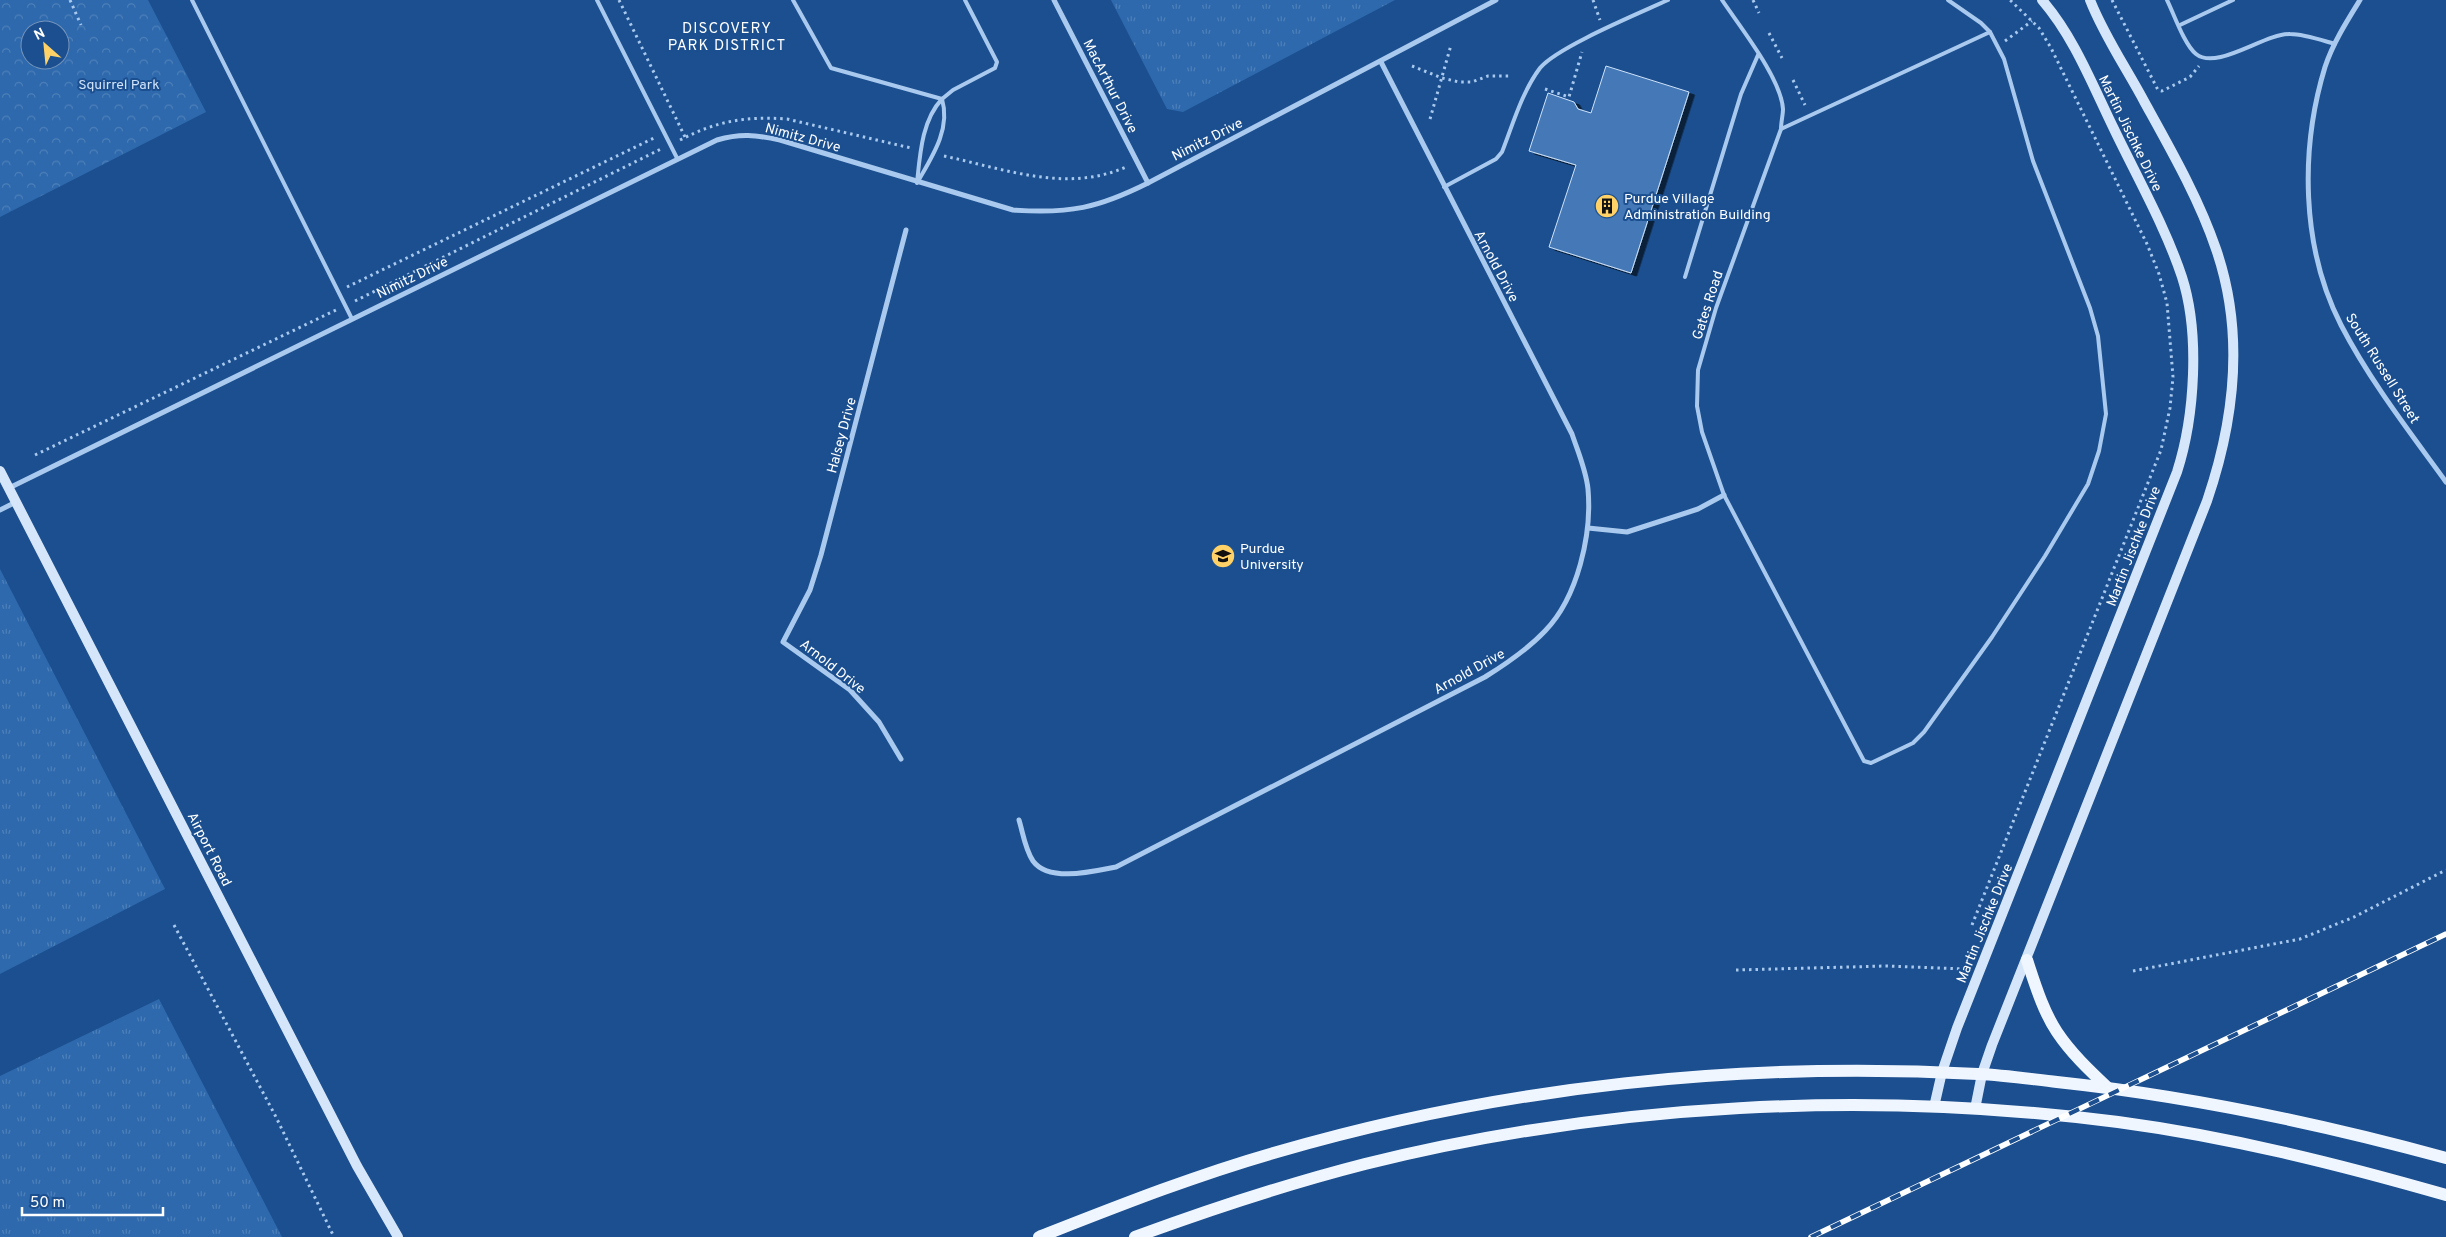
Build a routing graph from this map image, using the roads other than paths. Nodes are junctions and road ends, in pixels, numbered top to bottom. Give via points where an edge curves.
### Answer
1 (192, 0) edge
2 (597, 0) edge
3 (793, 0) edge
4 (965, 0) edge
5 (1054, 0) edge
6 (1496, 0) edge
7 (1668, 0) edge
8 (1722, 0) edge
9 (1948, 0) edge
10 (2042, 0) edge
11 (2090, 0) edge
12 (2167, 0) edge
13 (2233, 0) edge
14 (2360, 0) edge
15 (2180, 25) junction
16 (1990, 32) junction
17 (2335, 44) junction
18 (1758, 55) junction
19 (1381, 62) junction
20 (942, 99) junction
21 (1781, 129) junction
22 (677, 158) junction
23 (917, 183) junction
24 (1148, 183) junction
25 (1444, 187) junction
26 (906, 230) dead end
27 (1685, 277) dead end
28 (352, 319) junction
29 (1, 475) edge
30 (2446, 482) edge
31 (8, 488) junction
32 (1724, 495) junction
33 (16, 502) junction
34 (0, 510) edge
35 (1588, 528) junction
36 (784, 642) joint
37 (901, 759) dead end
38 (1019, 820) dead end
39 (2027, 960) junction
40 (1942, 1072) junction
41 (1982, 1074) junction
42 (2107, 1087) junction
43 (1934, 1106) junction
44 (1975, 1109) junction
45 (2446, 1158) edge
46 (2446, 1195) edge
47 (398, 1237) edge
48 (1040, 1237) edge
49 (1135, 1237) edge

1 - 28 lane
2 - 22 lane
3 - 20 lane via 831,68
4 - 20 lane via 997,62 994,68
5 - 24 street, MacArthur Drive
6 - 19 street, Nimitz Drive
7 - 25 lane via 1550,59 1530,83 1502,152 1496,159
8 - 18 lane, Gates Road
9 - 16 lane
10 - 40 main road, Martin Jischke Drive via 2079,56 2166,238 2182,278 2194,356 2185,447 2177,472 1956,1028
11 - 39 main road, Martin Jischke Drive via 2163,135 2216,250 2228,294 2233,387 2221,461 2207,501
12 - 15 lane
13 - 15 lane
14 - 17 street, South Russell Street
15 - 17 lane via 2190,47 2205,58 2238,51 2276,35 2291,34
16 - 21 lane
16 - 32 lane, Gates Road via 2012,84 2033,161 2090,308 2098,336 2106,414 2088,484 2046,556 1992,637 1913,743 1871,763 1864,761
17 - 30 street, South Russell Street via 2325,66 2309,142 2309,210 2320,268 2340,324 2356,352
18 - 21 lane, Gates Road via 1779,92 1783,109
18 - 27 lane via 1741,94
19 - 24 street, Nimitz Drive
19 - 25 street, Arnold Drive
20 - 23 lane via 931,110 920,150
20 - 23 lane via 946,113 935,153
21 - 32 lane, Gates Road via 1716,308 1698,370 1697,406 1702,432
22 - 23 street, Nimitz Drive via 736,135 752,135 780,140
22 - 28 street, Nimitz Drive
23 - 24 street, Nimitz Drive via 1013,210 1052,212 1088,208
25 - 35 street, Arnold Drive via 1572,434 1588,488
26 - 36 street, Halsey Drive via 821,555 810,590
28 - 31 street, Nimitz Drive
29 - 31 main road, Airport Road
31 - 33 main road, Airport Road
32 - 35 street via 1698,509 1627,532
33 - 34 street
33 - 47 main road, Airport Road via 358,1166
35 - 38 street, Arnold Drive via 1578,572 1564,602 1546,630 1516,658 1470,685 1116,867 1074,875 1052,872 1034,863
36 - 37 street, Arnold Drive via 850,690 879,722
39 - 41 main road, Martin Jischke Drive
39 - 42 main road via 2056,1031
40 - 41 main road
40 - 43 main road, Martin Jischke Drive
40 - 48 main road via 1815,1070 1731,1073 1610,1084 1521,1097 1277,1152 1123,1203
41 - 42 main road
41 - 44 main road, Martin Jischke Drive
42 - 45 main road via 2281,1117
43 - 44 main road
43 - 49 main road via 1729,1109 1612,1119 1528,1131 1365,1164 1214,1208
44 - 46 main road via 2119,1123 2194,1135 2282,1152

